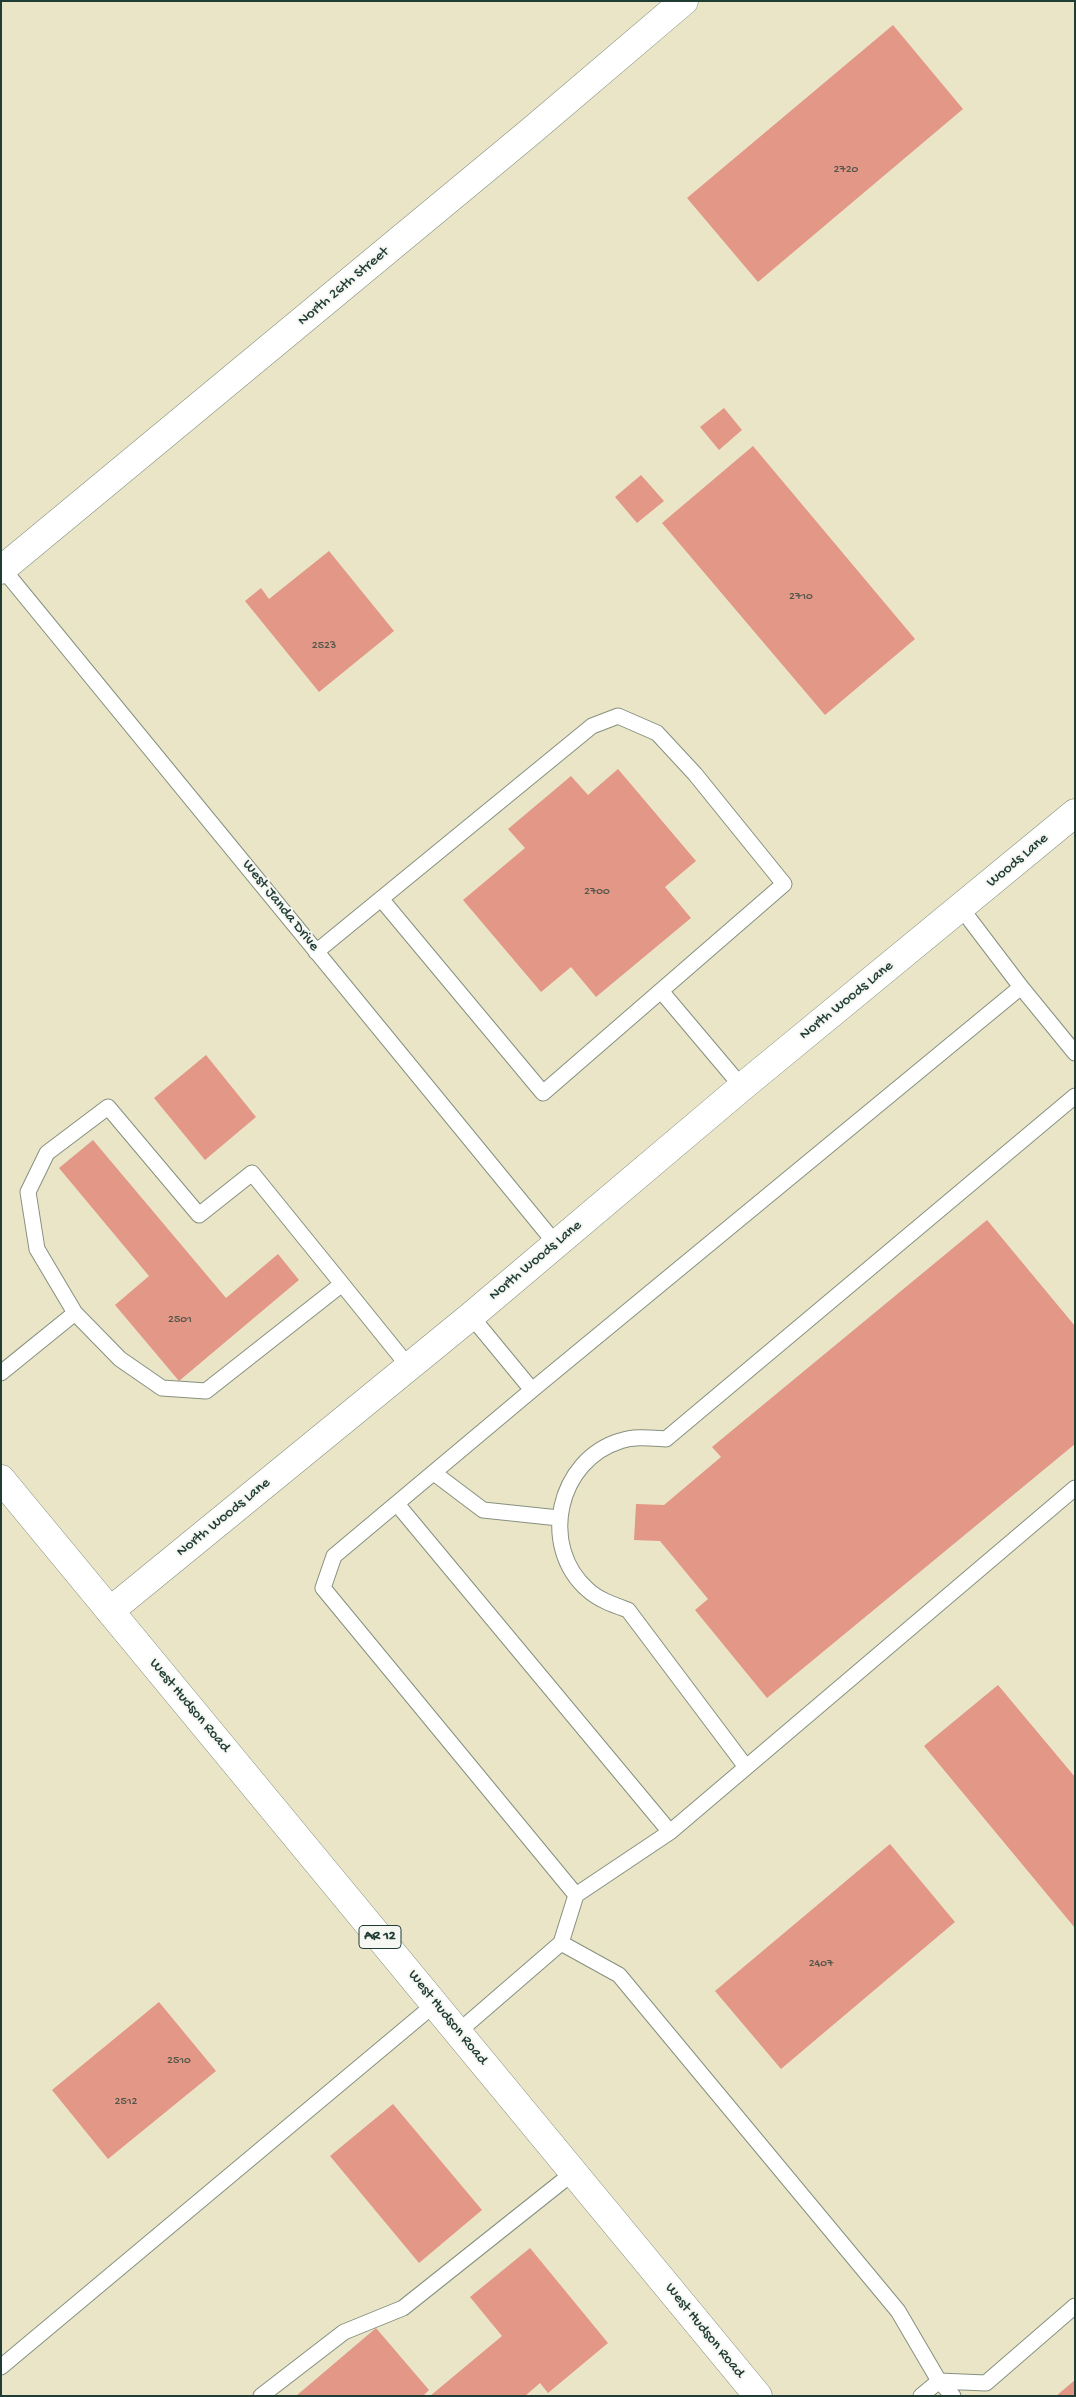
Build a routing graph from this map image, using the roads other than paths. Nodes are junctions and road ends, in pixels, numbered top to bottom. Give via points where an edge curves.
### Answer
1 (684, 1) edge
2 (2, 570) edge
3 (1075, 813) edge
4 (382, 900) junction
5 (961, 908) junction
6 (316, 952) junction
7 (1021, 987) junction
8 (661, 990) junction
9 (1075, 1053) edge
10 (742, 1087) junction
11 (1075, 1096) edge
12 (556, 1244) junction
13 (342, 1284) junction
14 (74, 1313) junction
15 (471, 1316) junction
16 (409, 1366) junction
17 (1, 1373) edge
18 (532, 1390) junction
19 (434, 1473) junction
20 (1, 1479) edge
21 (1075, 1488) edge
22 (397, 1504) junction
23 (560, 1518) junction
24 (110, 1611) junction
25 (746, 1767) junction
26 (670, 1832) junction
27 (576, 1896) junction
28 (561, 1942) junction
29 (435, 2004) junction
30 (458, 2032) junction
31 (574, 2172) junction
32 (1075, 2306) edge
33 (1, 2367) edge
34 (939, 2381) junction
35 (261, 2396) edge
36 (758, 2396) edge
37 (921, 2396) edge
38 (954, 2396) edge

1 - 2 main road, North 26th Street
2 - 6 lane, West Janda Drive
3 - 5 main road, Woods Lane
4 - 6 lane
4 - 8 lane via 543,1093
4 - 8 lane via 592,726 618,716 657,732 784,884
5 - 7 lane
5 - 10 main road, North Woods Lane
6 - 12 lane, West Janda Drive
7 - 9 lane
7 - 18 lane
8 - 10 lane
10 - 12 main road, North Woods Lane
11 - 23 lane via 666,1439 643,1437 620,1441 593,1455 581,1465 568,1484 560,1506
12 - 15 main road, North Woods Lane
13 - 14 lane via 206,1391 162,1388 120,1359
13 - 14 lane via 252,1173 199,1215 108,1107 47,1153 28,1192 36,1249
13 - 16 lane
14 - 17 lane
15 - 16 main road, North Woods Lane
15 - 18 lane
16 - 24 main road, North Woods Lane
18 - 19 lane
19 - 22 lane
19 - 23 lane via 483,1510
20 - 24 main road, West Hudson Road / AR 12
21 - 25 lane
22 - 26 lane
22 - 27 lane via 334,1556 323,1588
23 - 25 lane via 558,1528 563,1551 572,1572 588,1590 628,1610
24 - 29 main road, West Hudson Road / AR 12
25 - 26 lane
26 - 27 lane
27 - 28 lane
28 - 30 lane
28 - 34 lane via 619,1975 898,2311
29 - 30 main road, West Hudson Road / AR 12
29 - 33 lane
30 - 31 main road, West Hudson Road / AR 12
31 - 35 lane via 403,2308 344,2332
31 - 36 main road, West Hudson Road / AR 12
32 - 34 lane via 986,2383
34 - 37 lane
34 - 38 lane

